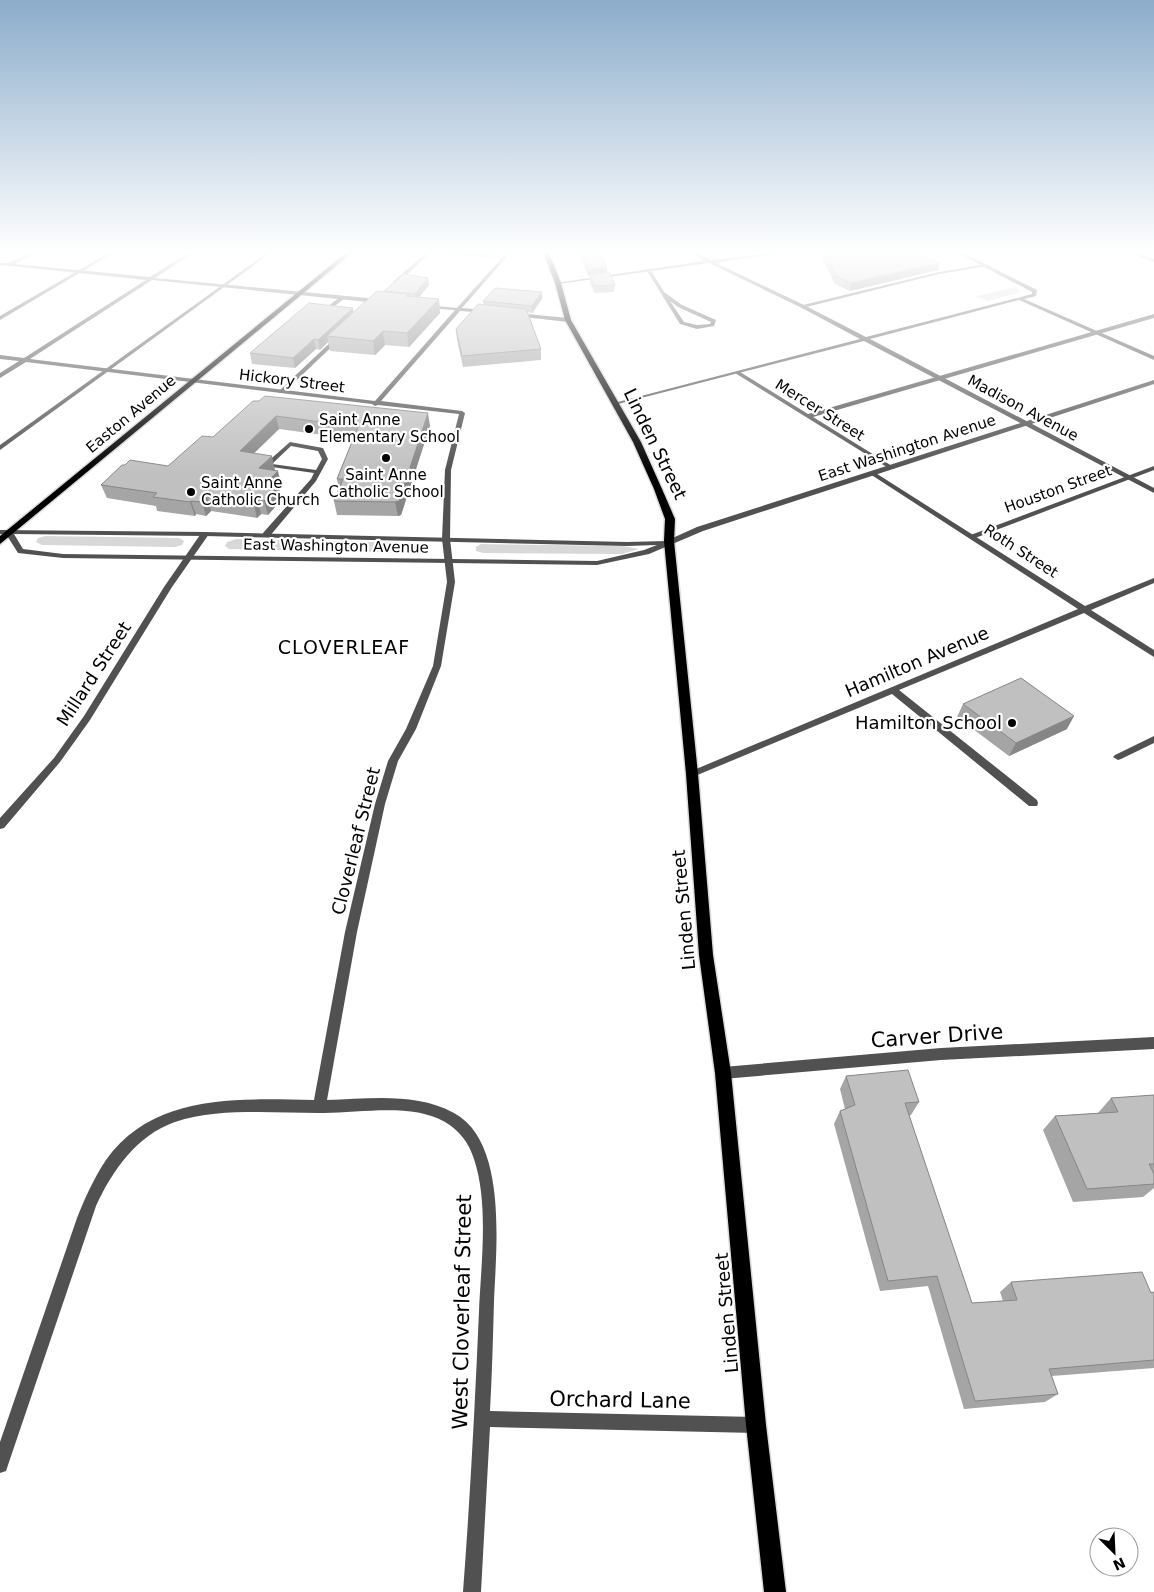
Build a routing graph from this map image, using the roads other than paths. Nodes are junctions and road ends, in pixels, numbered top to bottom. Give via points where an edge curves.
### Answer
1 (77, 326) edge
2 (167, 326) edge
3 (258, 326) edge
4 (444, 326) edge
5 (572, 326) edge
6 (688, 326) edge
7 (706, 326) edge
8 (840, 326) edge
9 (917, 326) edge
10 (1081, 326) edge
11 (1119, 326) edge
12 (1096, 333) junction
13 (342, 334) edge
14 (866, 340) junction
15 (0, 357) edge
16 (1154, 358) edge
17 (25, 360) junction
18 (107, 370) junction
19 (738, 373) junction
20 (0, 376) edge
21 (939, 378) junction
22 (192, 381) junction
23 (1154, 382) edge
24 (281, 392) junction
25 (375, 404) junction
26 (616, 404) junction
27 (462, 413) joint
28 (808, 416) junction
29 (1026, 423) junction
30 (0, 448) edge
31 (890, 467) junction
32 (1154, 468) edge
33 (319, 472) junction
34 (872, 473) junction
35 (1128, 477) junction
36 (1154, 490) edge
37 (0, 532) edge
38 (10, 534) junction
39 (205, 534) junction
40 (266, 535) junction
41 (972, 536) junction
42 (446, 539) junction
43 (0, 541) edge
44 (669, 541) junction
45 (189, 557) junction
46 (448, 561) junction
47 (1154, 580) edge
48 (1084, 609) junction
49 (1154, 654) edge
50 (892, 689) junction
51 (1154, 739) edge
52 (1118, 757) dead end
53 (692, 774) junction
54 (1033, 803) dead end
55 (0, 825) edge
56 (1154, 1044) edge
57 (723, 1073) junction
58 (320, 1107) junction
59 (482, 1419) junction
60 (756, 1424) junction
61 (0, 1466) edge
62 (472, 1592) edge
63 (775, 1592) edge

1 - 17 street
2 - 18 street
3 - 22 main road, Easton Avenue
4 - 25 street
5 - 26 main road, Linden Street
6 - 7 street
8 - 14 street, Madison Avenue
9 - 14 street
10 - 12 street
11 - 12 street
12 - 16 street
12 - 21 street
13 - 24 street
14 - 19 street
14 - 21 street, Madison Avenue
15 - 17 street, Hickory Street
17 - 18 street, Hickory Street
17 - 20 street
18 - 22 street, Hickory Street
18 - 30 street
19 - 26 street
19 - 28 street, Mercer Street
21 - 28 street
21 - 29 street, Madison Avenue
22 - 24 street, Hickory Street
22 - 38 main road, Easton Avenue
23 - 29 street, East Washington Avenue
24 - 25 street, Hickory Street
25 - 27 street, Hickory Street
26 - 44 main road, Linden Street via 637,442 670,519
27 - 42 street, Cloverleaf Street via 448,470
28 - 31 street, Mercer Street
29 - 31 street, East Washington Avenue
29 - 35 street, Madison Avenue
31 - 34 street, East Washington Avenue
32 - 35 street, Houston Street
33 - 33 street via 325,459 321,449 290,444 267,465
33 - 40 street
34 - 41 street, Roth Street
34 - 44 street, East Washington Avenue
35 - 36 street, Madison Avenue
35 - 41 street, Houston Street
37 - 38 street, East Washington Avenue
38 - 39 street, East Washington Avenue
38 - 43 main road, Easton Avenue
38 - 45 street, East Washington Avenue via 21,551 63,556
39 - 40 street, East Washington Avenue
39 - 45 street, Millard Street
40 - 42 street, East Washington Avenue
41 - 48 street, Roth Street
42 - 44 street, East Washington Avenue via 627,544
42 - 46 street, Cloverleaf Street
44 - 46 street, East Washington Avenue via 638,555 597,563
44 - 53 main road, Linden Street
45 - 46 street, East Washington Avenue
45 - 55 street, Millard Street via 88,718 57,760
46 - 58 street, Cloverleaf Street via 452,582 436,666 411,728 393,761 380,804 351,932
47 - 48 street, Hamilton Avenue
48 - 49 street, Roth Street
48 - 50 street, Hamilton Avenue
50 - 53 street, Hamilton Avenue
50 - 54 street
51 - 52 street
53 - 57 main road, Linden Street via 706,955
56 - 57 street, Carver Drive via 941,1054
57 - 60 main road, Linden Street
58 - 59 street, West Cloverleaf Street via 400,1105 431,1110 448,1114 475,1143 485,1176 489,1215
58 - 61 street, West Cloverleaf Street via 222,1106 175,1116 130,1144 112,1164 89,1206
59 - 60 street, Orchard Lane
59 - 62 street, West Cloverleaf Street
60 - 63 main road, Linden Street

